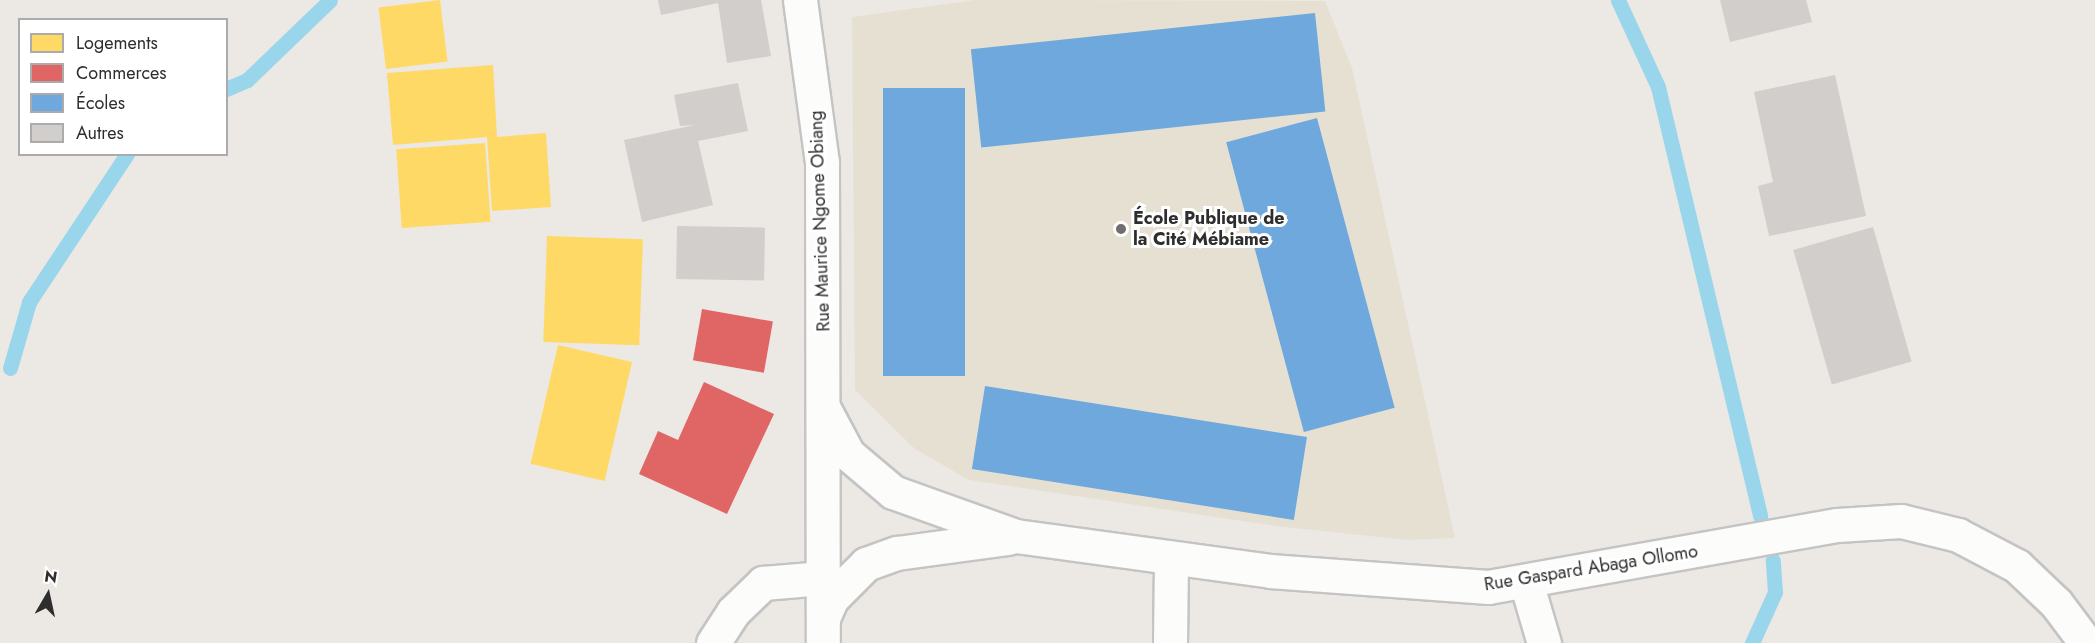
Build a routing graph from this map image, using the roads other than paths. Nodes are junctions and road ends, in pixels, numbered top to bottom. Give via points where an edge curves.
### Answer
1 (800, 0) edge
2 (823, 407) junction
3 (1016, 536) junction
4 (1171, 560) junction
5 (823, 578) junction
6 (1526, 582) junction
7 (823, 630) edge
8 (712, 643) edge
9 (1170, 643) edge
10 (1544, 643) edge
11 (2086, 643) edge

1 - 2 street, Rue Maurice Ngome Obiang via 822,162
2 - 3 street via 848,454 893,492
2 - 5 street, Rue Maurice Ngome Obiang
3 - 4 street, Rue Gaspard Abaga Ollomo
3 - 7 street via 897,553 866,564 832,598
4 - 6 street, Rue Gaspard Abaga Ollomo via 1366,580 1488,587
4 - 9 street
5 - 7 street, Rue Maurice Ngome Obiang
5 - 8 street via 764,583 733,612
6 - 10 street
6 - 11 street, Rue Gaspard Abaga Ollomo via 1837,525 1901,520 1958,535 2017,566 2056,603

